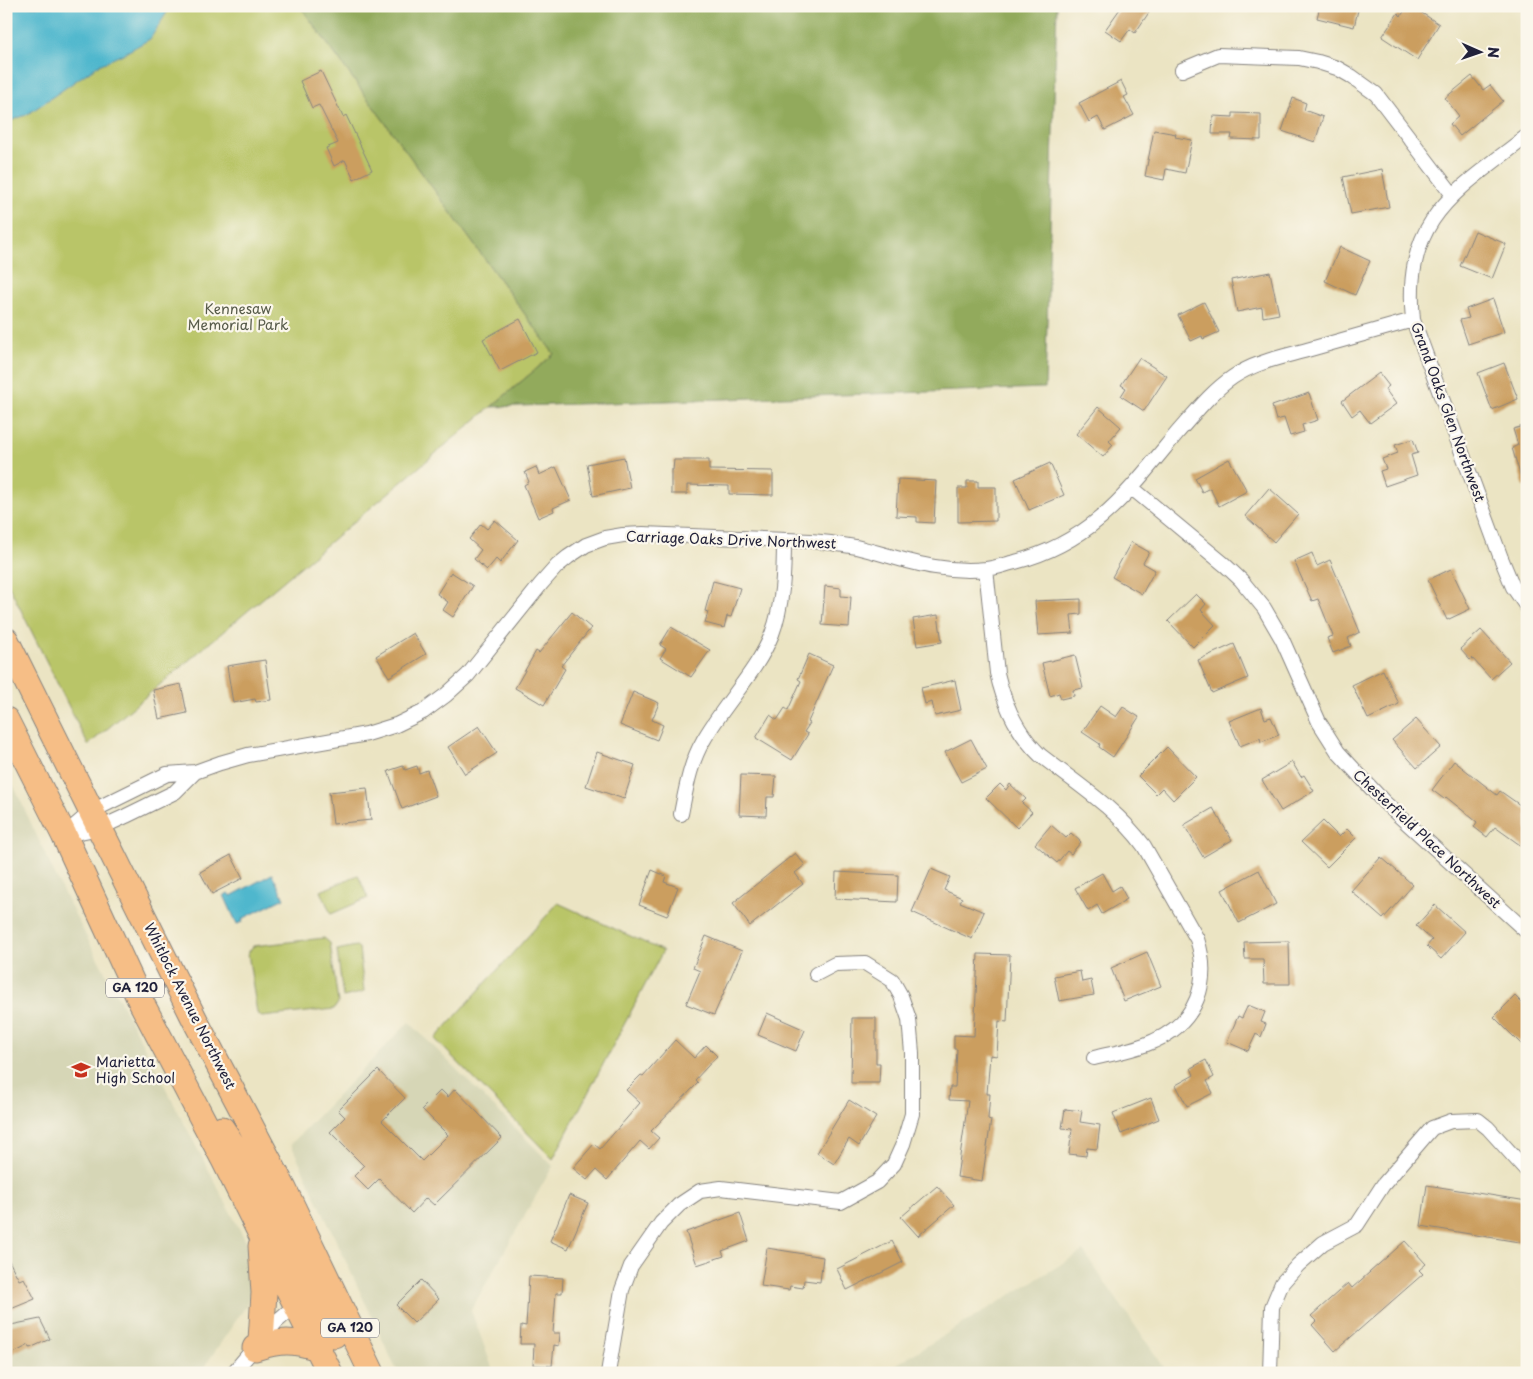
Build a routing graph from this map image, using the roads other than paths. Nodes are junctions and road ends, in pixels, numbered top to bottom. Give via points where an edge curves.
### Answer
1 (1182, 70) dead end
2 (1527, 136) edge
3 (1452, 195) junction
4 (1413, 320) junction
5 (1132, 488) junction
6 (784, 540) junction
7 (986, 569) junction
8 (1527, 606) edge
9 (6, 640) edge
10 (6, 720) edge
11 (195, 772) junction
12 (681, 814) dead end
13 (96, 820) junction
14 (64, 835) junction
15 (1527, 932) edge
16 (816, 974) dead end
17 (1094, 1058) dead end
18 (186, 1087) junction
19 (1527, 1171) edge
20 (258, 1228) junction
21 (312, 1293) junction
22 (258, 1344) junction
23 (318, 1348) junction
24 (233, 1373) edge
25 (330, 1373) edge
26 (353, 1373) edge
27 (372, 1373) edge
28 (608, 1373) edge
29 (1270, 1373) edge

1 - 3 street via 1218,55 1299,58 1337,68 1376,94
2 - 3 street, Grand Oaks Glen Northwest
3 - 4 street, Grand Oaks Glen Northwest via 1432,219 1420,244 1412,273
4 - 5 street, Carriage Oaks Drive Northwest via 1260,363 1243,371 1204,402
4 - 8 street, Grand Oaks Glen Northwest via 1501,558 1513,587
5 - 7 street, Carriage Oaks Drive Northwest via 1104,516 1069,541 1032,557
5 - 15 street, Chesterfield Place Northwest via 1225,565 1264,608 1282,639 1319,722 1338,752 1384,802
6 - 7 street, Carriage Oaks Drive Northwest via 835,543 931,567
6 - 11 street, Carriage Oaks Drive Northwest via 623,535 586,545 557,566 540,584 468,675 423,712 366,734 248,755
6 - 12 street via 784,571 772,634 703,740 688,779
7 - 17 street via 997,672 1012,718 1029,745 1114,812 1135,834 1197,939 1202,953 1201,989 1189,1013 1175,1028 1153,1042
9 - 13 highway, Whitlock Avenue Northwest / GA 120
10 - 14 highway, Whitlock Avenue Northwest / GA 120
11 - 13 street via 175,792
11 - 13 street via 167,774
13 - 14 street
13 - 14 street
13 - 21 highway, Whitlock Avenue Northwest / GA 120 via 198,1026 280,1181
14 - 18 highway, Whitlock Avenue Northwest / GA 120 via 141,1002
16 - 28 street via 835,964 865,962 892,980 901,996 908,1019 912,1053 912,1114 894,1164 877,1182 841,1202 721,1188 700,1191 680,1205 662,1223 631,1266 622,1290
18 - 20 highway, Whitlock Avenue Northwest / GA 120
18 - 21 highway via 243,1158
19 - 29 street via 1478,1120 1451,1121 1432,1128 1383,1185 1357,1226 1322,1242 1282,1283 1272,1308
20 - 21 highway, Whitlock Avenue Northwest / GA 120
20 - 22 highway via 264,1275
21 - 22 street via 276,1322
21 - 23 highway, Whitlock Avenue Northwest / GA 120
21 - 26 highway
21 - 27 highway, Whitlock Avenue Northwest / GA 120
22 - 23 highway via 287,1341
22 - 24 street
23 - 25 highway, Whitlock Avenue Northwest / GA 120

